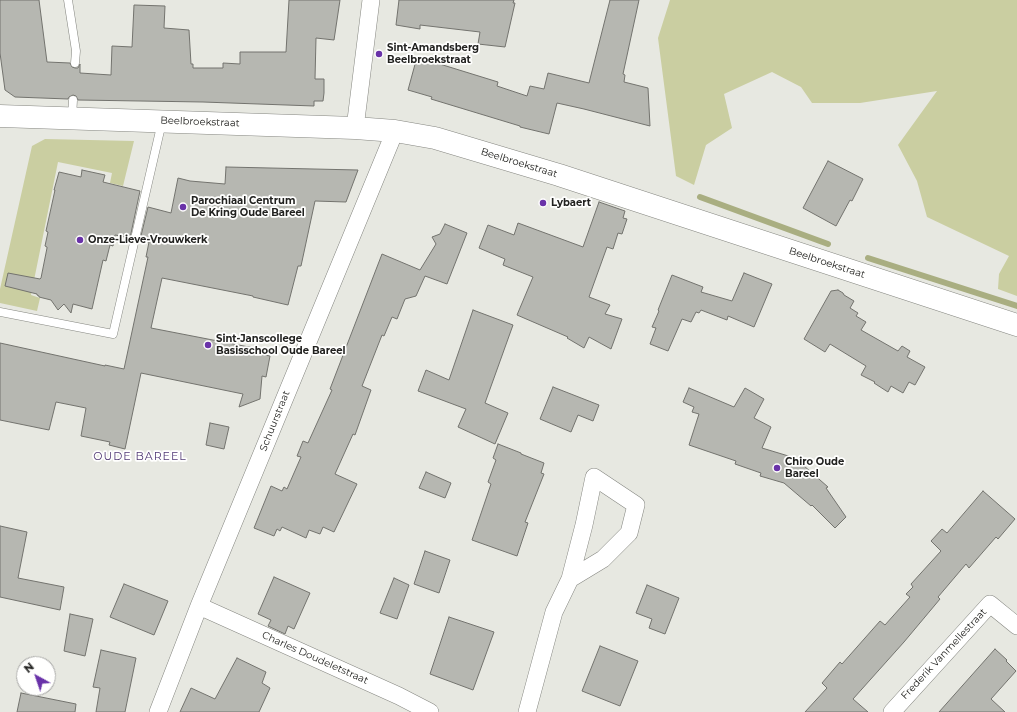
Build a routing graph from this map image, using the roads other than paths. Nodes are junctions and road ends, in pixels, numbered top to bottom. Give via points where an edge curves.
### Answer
1 (68, 0) edge
2 (371, 0) edge
3 (75, 63) dead end
4 (0, 116) edge
5 (162, 121) junction
6 (355, 128) junction
7 (395, 131) junction
8 (0, 312) edge
9 (1017, 325) edge
10 (570, 579) junction
11 (199, 606) junction
12 (1017, 626) edge
13 (158, 712) edge
14 (430, 712) edge
15 (527, 712) edge
16 (892, 712) edge

1 - 3 lane via 76,51
2 - 6 street
4 - 5 street, Beelbroekstraat via 72,109
5 - 6 street, Beelbroekstraat
5 - 8 lane via 113,334
6 - 7 street, Beelbroekstraat
7 - 9 street, Beelbroekstraat via 435,138 559,175
7 - 11 street, Schuurstraat
10 - 10 street via 603,559 630,533 636,505 594,477
10 - 15 street via 554,612
11 - 13 street, Schuurstraat
11 - 14 street, Charles Doudeletstraat
12 - 16 street, Frederik Vanmellestraat via 990,604

